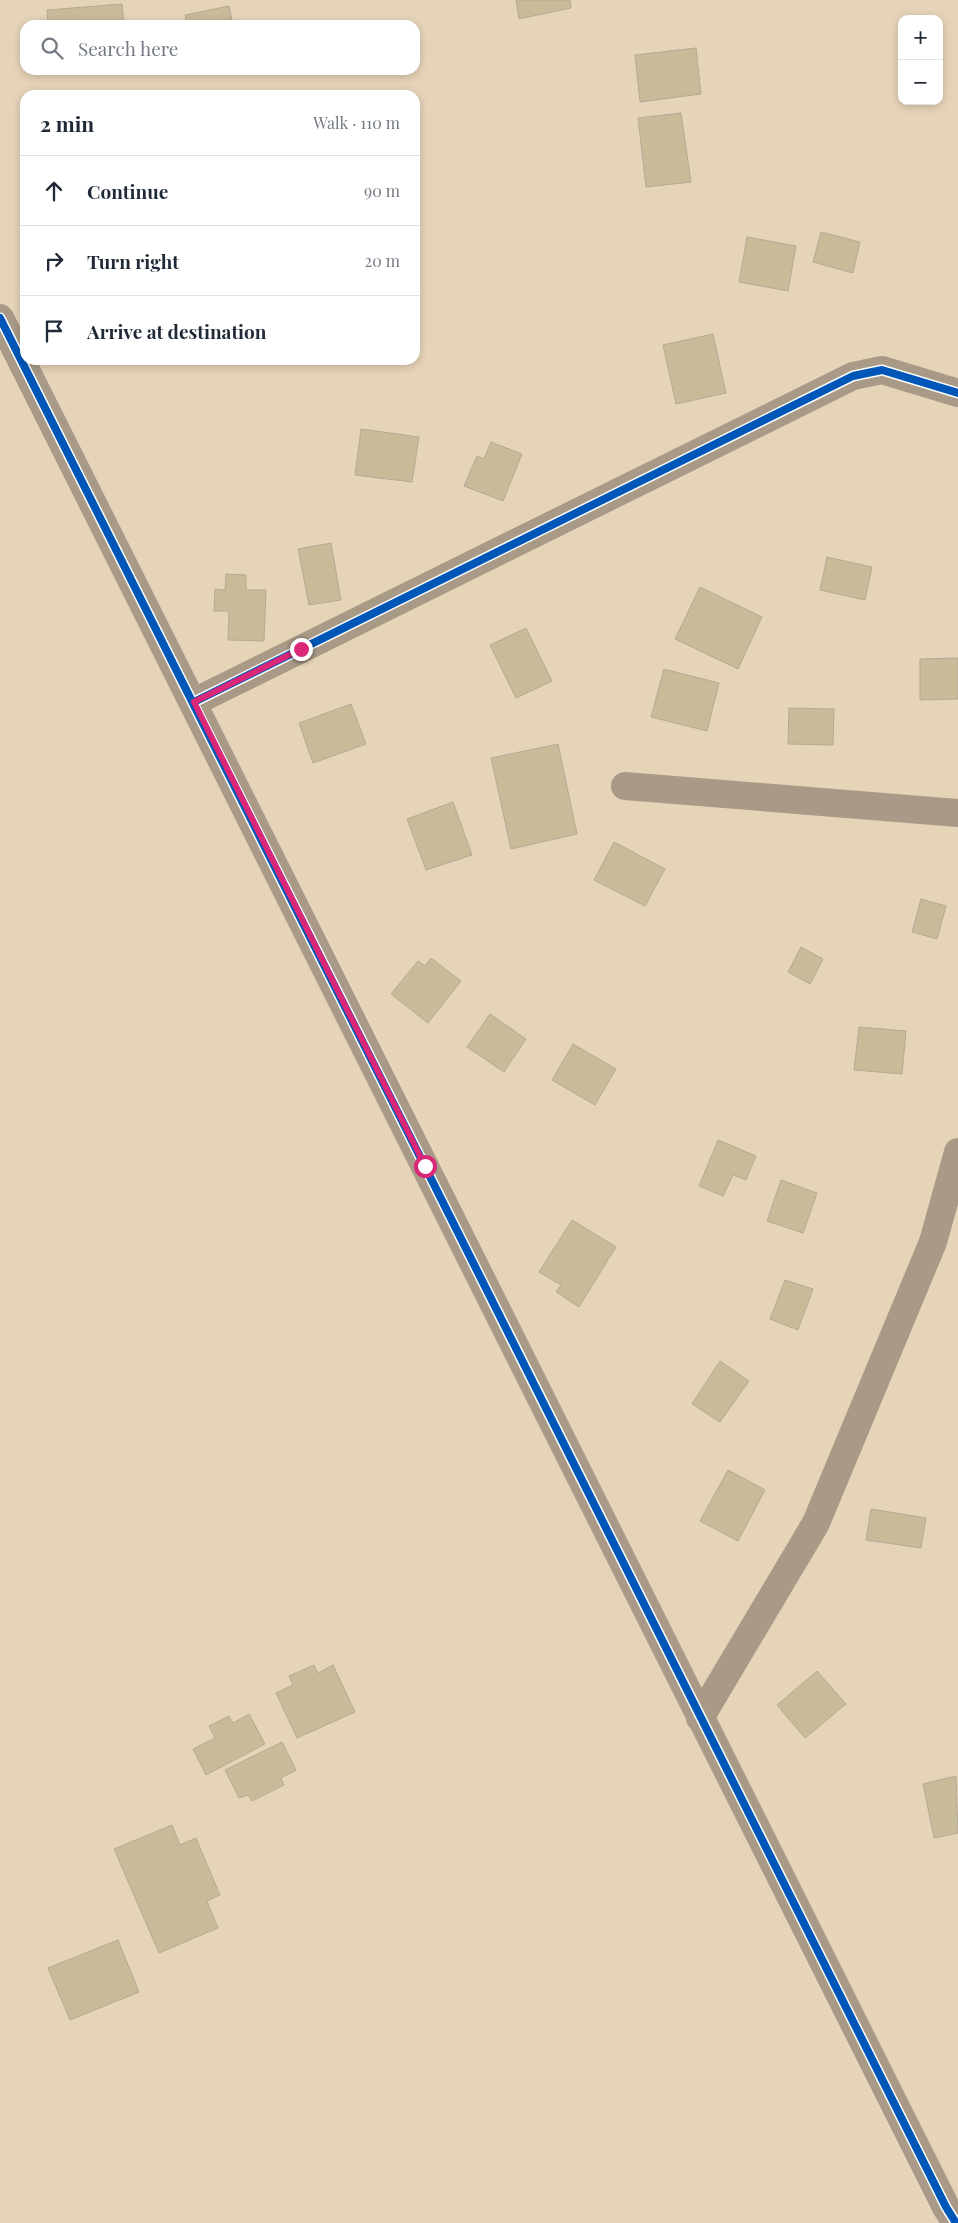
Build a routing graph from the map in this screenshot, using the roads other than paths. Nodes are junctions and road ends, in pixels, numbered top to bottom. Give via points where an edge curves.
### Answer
1 (0, 318) edge
2 (20, 358) edge
3 (24, 365) edge
4 (958, 392) edge
5 (194, 702) junction
6 (625, 786) dead end
7 (958, 813) edge
8 (958, 1152) edge
9 (700, 1718) junction
10 (953, 2209) edge

1 - 2 street
3 - 5 street
4 - 5 street via 882,370 853,376
5 - 9 street
6 - 7 street
8 - 9 street via 934,1242 816,1522
9 - 10 street

